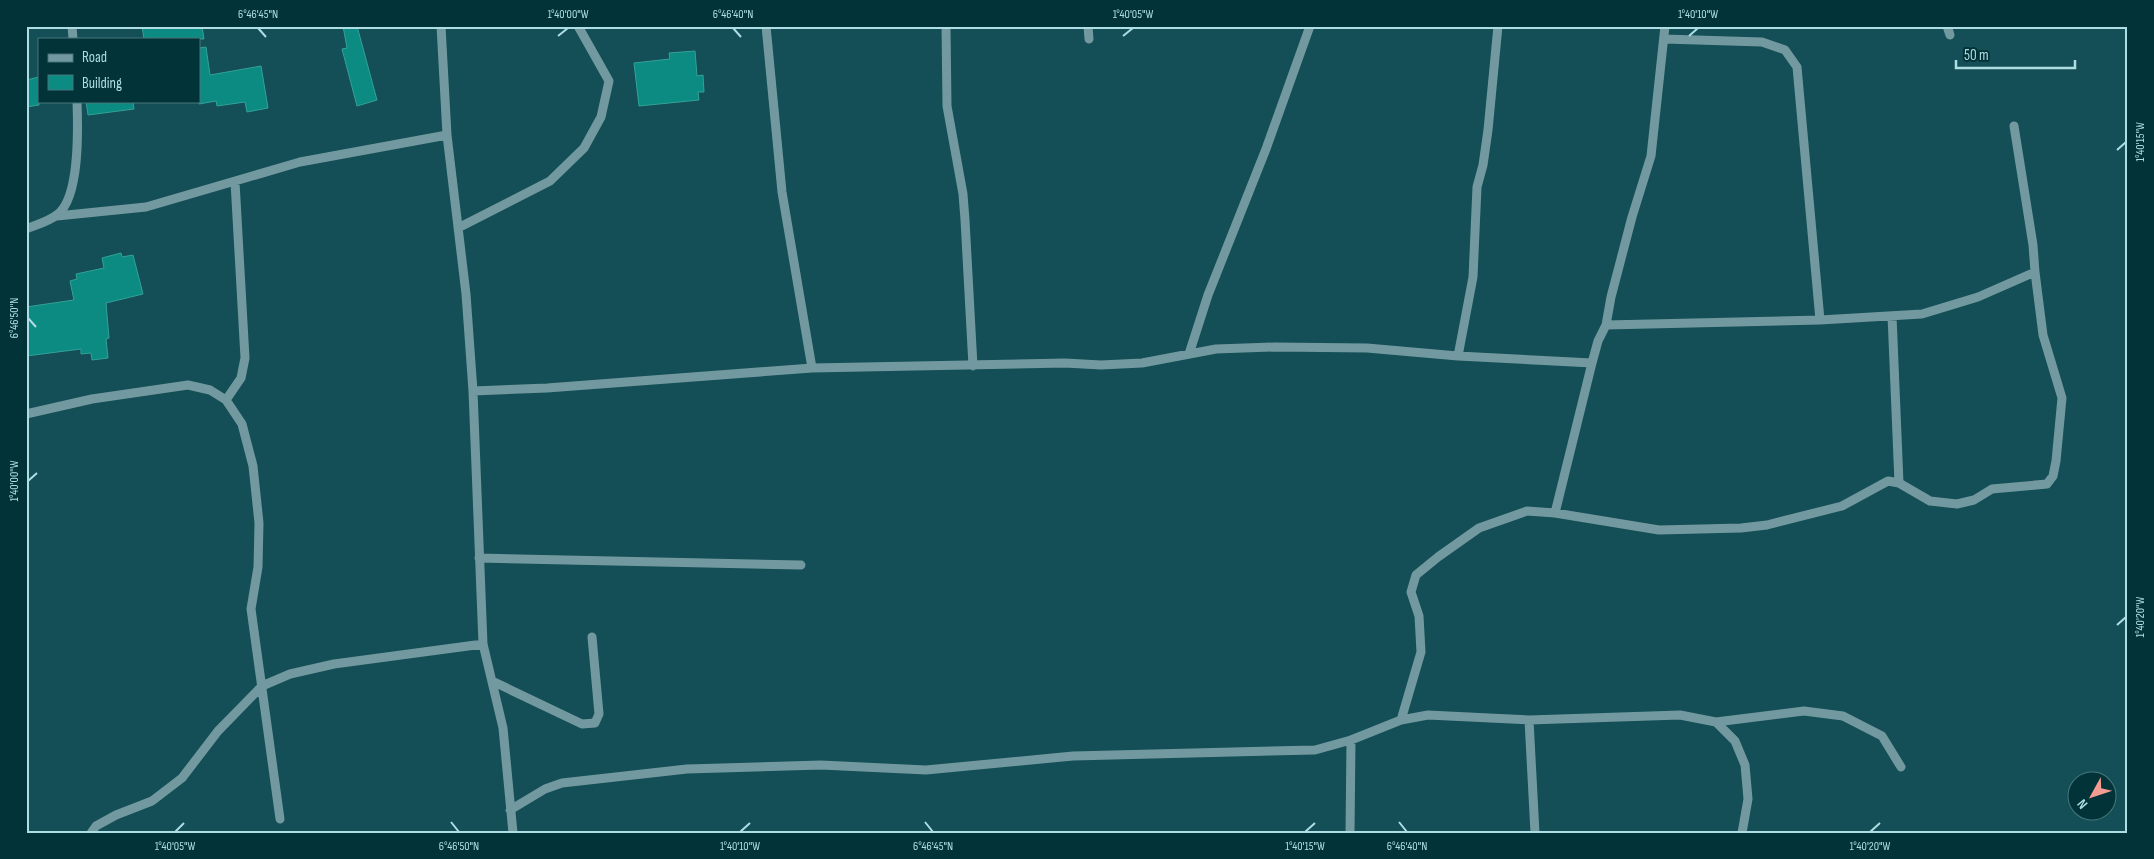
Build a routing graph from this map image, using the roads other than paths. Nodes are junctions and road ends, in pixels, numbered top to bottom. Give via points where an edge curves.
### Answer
1 (441, 26) edge
2 (578, 26) edge
3 (766, 26) edge
4 (946, 26) edge
5 (1088, 26) edge
6 (1310, 26) edge
7 (1498, 26) edge
8 (1665, 26) edge
9 (1089, 38) dead end
10 (1664, 38) junction
11 (77, 102) edge
12 (2014, 126) dead end
13 (447, 135) junction
14 (234, 182) junction
15 (57, 216) junction
16 (458, 228) junction
17 (26, 229) edge
18 (2035, 272) junction
19 (1892, 316) junction
20 (1820, 320) junction
21 (1606, 325) junction
22 (1189, 354) junction
23 (1458, 356) junction
24 (1592, 363) junction
25 (973, 366) junction
26 (812, 368) junction
27 (473, 391) junction
28 (226, 400) junction
29 (26, 414) edge
30 (1899, 483) junction
31 (1554, 513) junction
32 (479, 558) junction
33 (801, 565) dead end
34 (592, 637) dead end
35 (482, 644) junction
36 (492, 681) junction
37 (262, 686) junction
38 (1401, 720) junction
39 (1529, 720) junction
40 (1716, 722) junction
41 (1352, 740) junction
42 (1901, 767) dead end
43 (510, 810) junction
44 (280, 819) dead end
45 (91, 833) edge
46 (513, 833) edge
47 (1350, 833) edge
48 (1535, 833) edge
49 (1742, 833) edge

1 - 13 street
2 - 16 street via 609,82 601,117 584,148 550,180
3 - 26 street via 782,192
4 - 25 street via 947,106 966,220
5 - 9 street
6 - 22 street via 1208,295
7 - 23 street via 1488,130 1477,187 1473,277
8 - 10 street
10 - 20 street via 1762,42 1784,50 1797,67
10 - 21 street via 1651,156 1632,217
11 - 15 street via 75,162 70,194
12 - 18 street
13 - 14 street via 300,162
13 - 16 street
14 - 15 street via 146,207
14 - 28 street via 245,358 241,378
15 - 17 street
16 - 27 street
18 - 19 street via 1978,297 1922,314
18 - 30 street via 2043,335 2062,398 2053,476 2047,484 1992,489 1974,500 1957,504 1930,501
19 - 20 street
19 - 30 street
20 - 21 street
21 - 24 street
22 - 23 street via 1216,349 1275,347 1366,348
22 - 25 street via 1142,363
23 - 24 street
24 - 31 street
25 - 26 street
26 - 27 street
27 - 32 street
28 - 29 street via 210,390 188,385 92,398
28 - 37 street via 242,424 252,466 259,523 258,567 251,609
30 - 31 street via 1888,481 1842,506 1741,528 1659,530
31 - 38 street via 1527,512 1479,528 1416,575 1411,592 1419,616 1421,652
32 - 33 street
32 - 35 street
34 - 36 street via 599,714 595,723 582,724
35 - 36 street
35 - 37 street via 334,664 290,674
36 - 43 street via 503,728
37 - 44 street
37 - 45 street via 218,731 182,778 152,801 116,815 96,826
38 - 39 street via 1428,715
38 - 41 street
39 - 40 street via 1680,715
39 - 48 street
40 - 42 street via 1804,711 1843,716 1882,736
40 - 49 street via 1735,741 1745,765 1748,799
41 - 43 street via 1315,750 1073,756 926,770 821,765 687,769 562,783 545,789
41 - 47 street
43 - 46 street

